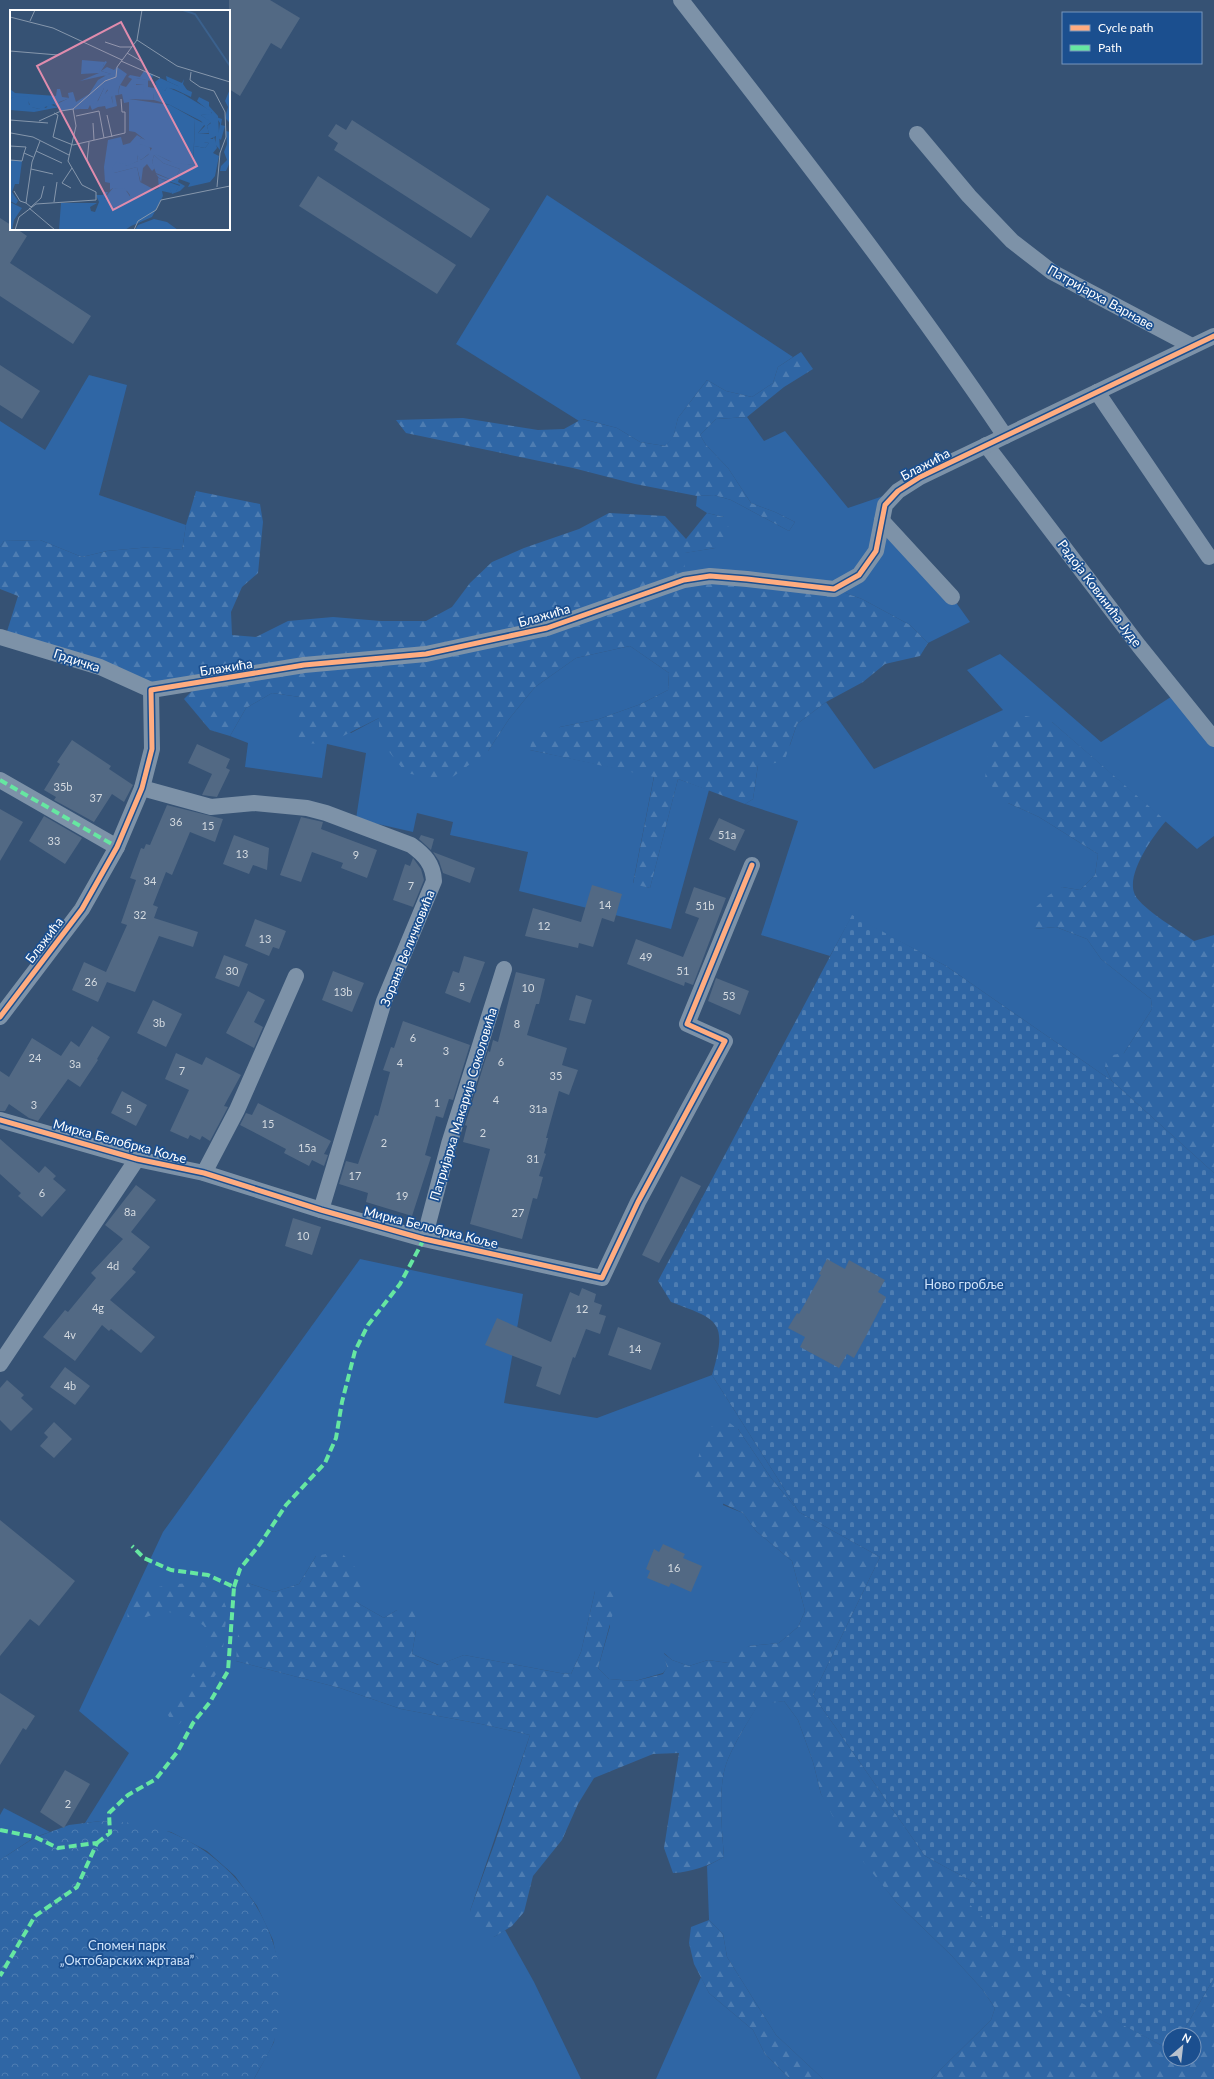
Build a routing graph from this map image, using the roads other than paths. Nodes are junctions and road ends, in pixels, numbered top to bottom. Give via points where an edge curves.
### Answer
1 (681, 0) edge
2 (917, 134) dead end
3 (1214, 336) edge
4 (1192, 346) junction
5 (1097, 392) junction
6 (1005, 436) junction
7 (986, 445) junction
8 (882, 521) junction
9 (1209, 557) dead end
10 (952, 597) dead end
11 (0, 638) edge
12 (151, 690) junction
13 (1214, 739) edge
14 (0, 780) edge
15 (142, 788) junction
16 (117, 847) junction
17 (752, 865) dead end
18 (504, 969) dead end
19 (296, 976) dead end
20 (0, 1017) edge
21 (0, 1120) edge
22 (137, 1159) junction
23 (204, 1174) junction
24 (321, 1210) junction
25 (424, 1239) junction
26 (0, 1364) edge

1 - 6 street via 952,357
2 - 4 street, Патријарха Варнаве via 969,196 1012,241 1052,272
3 - 4 street, Блажића
4 - 5 street, Блажића
5 - 6 street, Блажића
5 - 9 street
6 - 7 street, Блажића
7 - 8 street, Блажића via 920,477 898,491 885,505
7 - 13 street, Радоја Ковинића Јуде via 1139,646
8 - 10 street
8 - 12 street, Блажића via 876,551 859,575 834,589 710,576 684,580 547,628 426,654 304,665
11 - 12 street, Грдичка via 100,667
12 - 15 street, Блажића via 152,749
14 - 16 street
15 - 16 street, Блажића
15 - 24 street, Зорана Величковића via 210,807 254,803 289,805 326,812 411,845 424,853 433,868 434,881 384,1001
16 - 20 street, Блажића via 82,909
17 - 25 street, Мирка Белобрка Коље via 687,1024 725,1041 638,1202 602,1278
18 - 25 street, Патријарха Макарија Соколовића via 449,1144
19 - 23 street via 237,1110
21 - 22 street, Мирка Белобрка Коље
22 - 23 street, Мирка Белобрка Коље
22 - 26 street, Мирка Белобрка Коље
23 - 24 street, Мирка Белобрка Коље
24 - 25 street, Мирка Белобрка Коље

